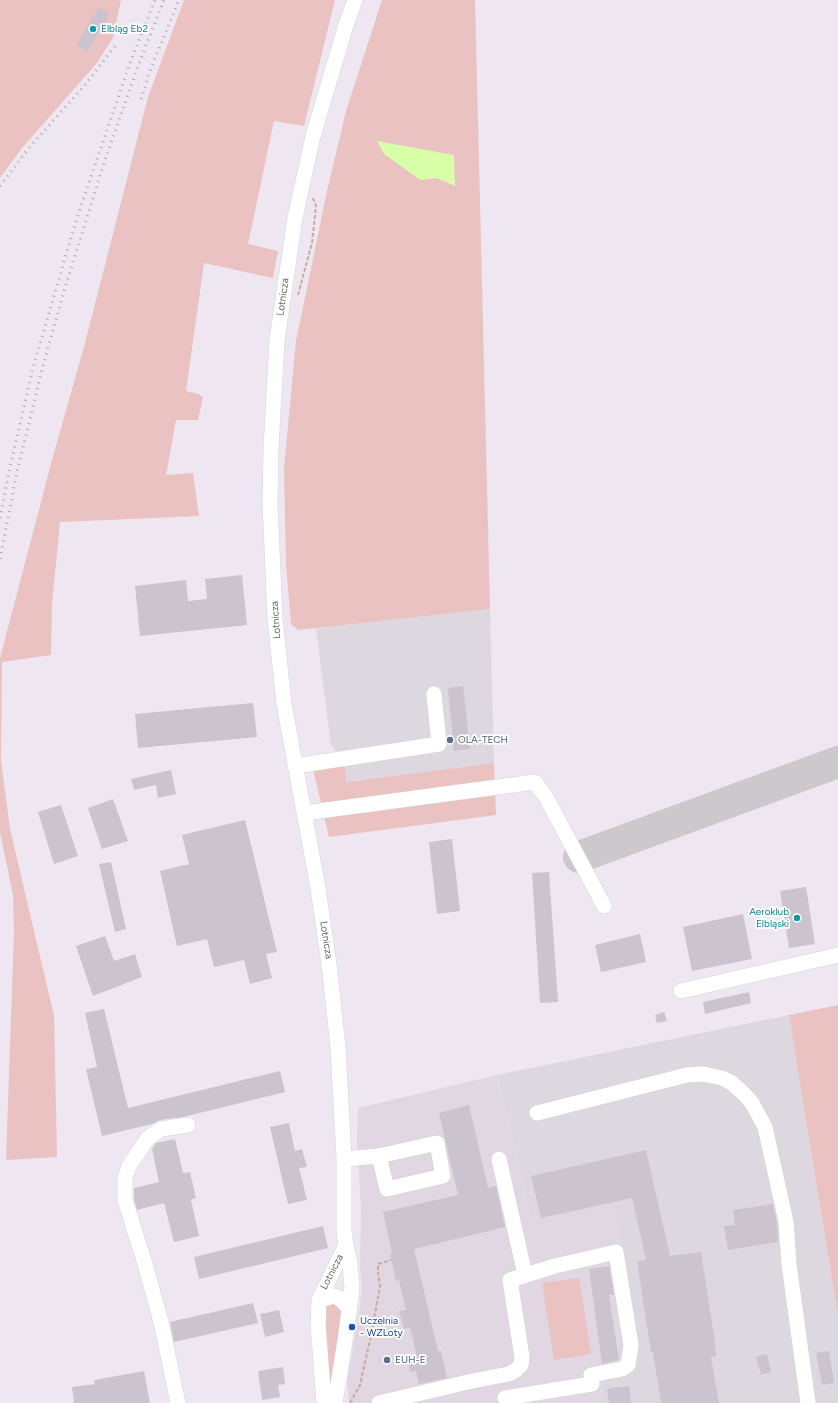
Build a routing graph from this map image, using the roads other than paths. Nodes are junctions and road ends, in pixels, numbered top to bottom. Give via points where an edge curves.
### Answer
1 (355, 0) edge
2 (434, 694) dead end
3 (295, 766) junction
4 (304, 813) junction
5 (604, 906) dead end
6 (838, 955) edge
7 (681, 991) dead end
8 (537, 1113) dead end
9 (188, 1125) dead end
10 (379, 1156) dead end
11 (344, 1159) junction
12 (499, 1159) dead end
13 (346, 1245) junction
14 (525, 1275) junction
15 (319, 1300) junction
16 (350, 1309) junction
17 (500, 1375) junction
18 (432, 1397) edge
19 (504, 1401) edge
20 (178, 1403) edge
21 (324, 1403) edge
22 (335, 1403) edge
23 (380, 1403) edge
24 (808, 1403) edge

1 - 3 street, Lotnicza via 313,136 295,218 277,340 271,448 272,560 282,689
2 - 3 street via 439,744
3 - 4 street, Lotnicza
4 - 5 street via 535,782 546,797
4 - 11 street, Lotnicza via 329,964 338,1047
6 - 7 street
8 - 24 street via 687,1075 703,1074 722,1078 745,1095 765,1127 786,1222 789,1264
9 - 20 street via 161,1129 148,1138 129,1166 125,1178 125,1200 161,1322
10 - 11 street
11 - 13 street, Lotnicza
12 - 14 street
13 - 15 street, Lotnicza
13 - 16 street, Lotnicza via 352,1281
14 - 17 street via 510,1280 522,1357 521,1365 516,1370
14 - 19 street via 616,1252 631,1345 628,1365 622,1369 591,1375 592,1384
15 - 16 street via 334,1296
15 - 21 street via 318,1324
16 - 22 street, Lotnicza
17 - 18 street
17 - 19 street
18 - 23 street

